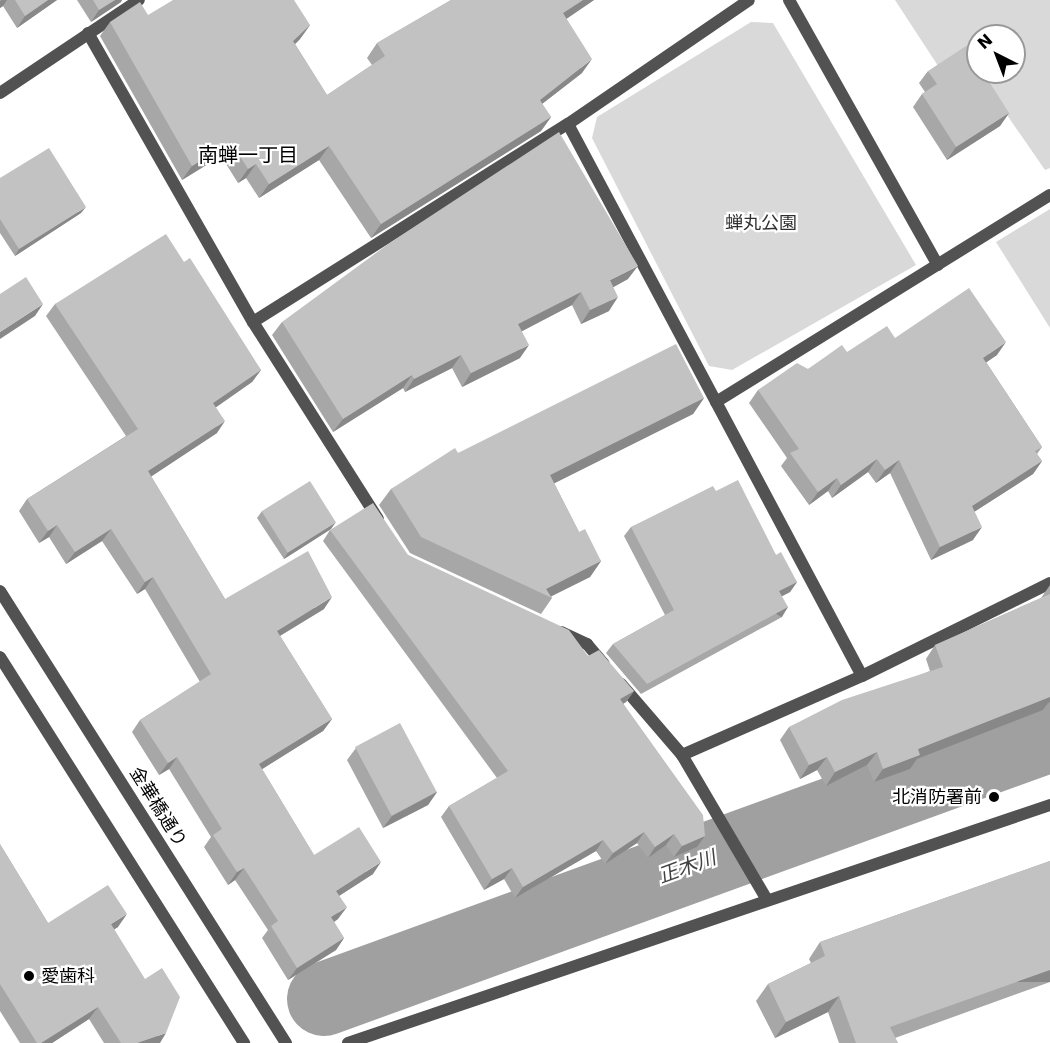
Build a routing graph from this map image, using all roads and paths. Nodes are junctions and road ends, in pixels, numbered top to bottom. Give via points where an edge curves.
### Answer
1 (139, 0) edge
2 (749, 0) edge
3 (789, 0) edge
4 (88, 33) junction
5 (0, 93) edge
6 (568, 124) junction
7 (1050, 195) edge
8 (938, 265) junction
9 (253, 322) junction
10 (716, 402) junction
11 (385, 530) edge
12 (1050, 583) edge
13 (0, 591) edge
14 (544, 624) edge
15 (0, 657) edge
16 (862, 675) junction
17 (682, 755) junction
18 (1050, 805) edge
19 (767, 900) junction
20 (244, 1043) edge
21 (286, 1043) edge
22 (348, 1043) edge

1 - 4 street
2 - 6 street
3 - 8 street
4 - 5 street
4 - 9 street
6 - 9 street
6 - 10 street
7 - 8 street
8 - 10 street
9 - 11 street
10 - 16 street
12 - 16 street
13 - 21 street, 金華橋通り
14 - 17 street via 587,644
15 - 20 street
16 - 17 street
17 - 19 street
18 - 19 street
19 - 22 street

